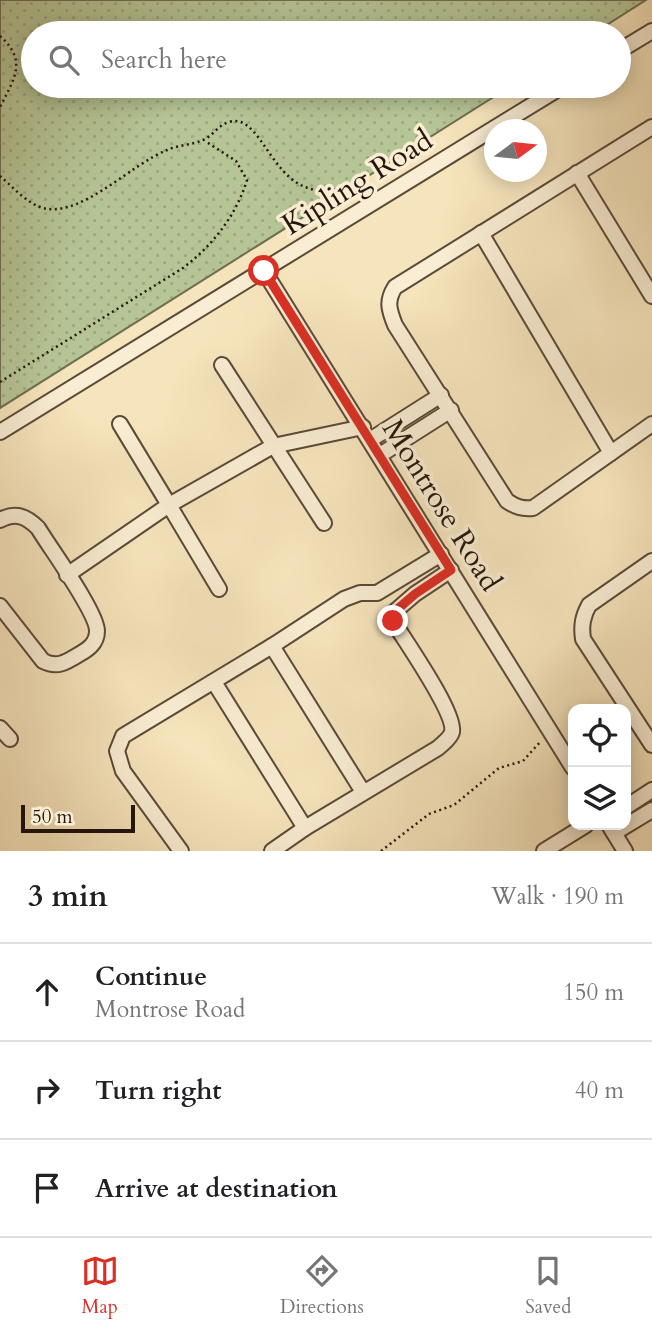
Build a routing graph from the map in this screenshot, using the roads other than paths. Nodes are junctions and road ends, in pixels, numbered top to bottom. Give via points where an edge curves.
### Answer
1 (652, 30) edge
2 (631, 43) edge
3 (544, 98) edge
4 (652, 127) edge
5 (577, 173) junction
6 (481, 233) junction
7 (264, 271) junction
8 (652, 296) edge
9 (222, 365) dead end
10 (441, 395) junction
11 (451, 410) junction
12 (120, 424) dead end
13 (652, 424) edge
14 (0, 432) edge
15 (367, 434) junction
16 (273, 446) junction
17 (611, 453) junction
18 (380, 455) junction
19 (169, 505) junction
20 (0, 520) edge
21 (324, 523) dead end
22 (441, 554) junction
23 (652, 561) edge
24 (451, 570) junction
25 (67, 575) junction
26 (219, 589) dead end
27 (0, 606) edge
28 (272, 646) junction
29 (214, 682) junction
30 (651, 743) edge
31 (572, 767) edge
32 (652, 790) edge
33 (363, 792) junction
34 (631, 804) edge
35 (652, 810) edge
36 (631, 820) edge
37 (305, 828) junction
38 (578, 830) edge
39 (613, 830) edge
40 (181, 851) edge
41 (272, 851) edge
42 (544, 851) edge
43 (625, 851) edge

1 - 2 street
3 - 7 street, Kipling Road
4 - 5 street
5 - 6 street
5 - 8 street
6 - 10 street via 394,287 388,300 395,325
6 - 17 street
7 - 14 street, Kipling Road
7 - 15 street, Montrose Road
9 - 16 street
10 - 11 street
10 - 15 street
11 - 17 street via 507,501 523,509 533,508
11 - 18 street
12 - 19 street
13 - 17 street
15 - 16 street
15 - 18 street, Montrose Road
16 - 19 street
16 - 21 street
18 - 22 street, Montrose Road
19 - 25 street
19 - 26 street
20 - 25 street via 20,515 30,520
22 - 24 street, Montrose Road
22 - 28 street via 377,593 360,593 344,600
23 - 30 street via 589,605 582,628 583,639
24 - 31 street, Montrose Road
24 - 33 street via 393,613 393,621 445,706 452,731 438,748
25 - 27 street via 97,631 90,648 62,665 43,661
28 - 29 street
28 - 33 street
29 - 37 street
29 - 40 street via 123,736 117,751 126,776
32 - 34 street
33 - 37 street
35 - 36 street
37 - 41 street
38 - 42 street
39 - 43 street

